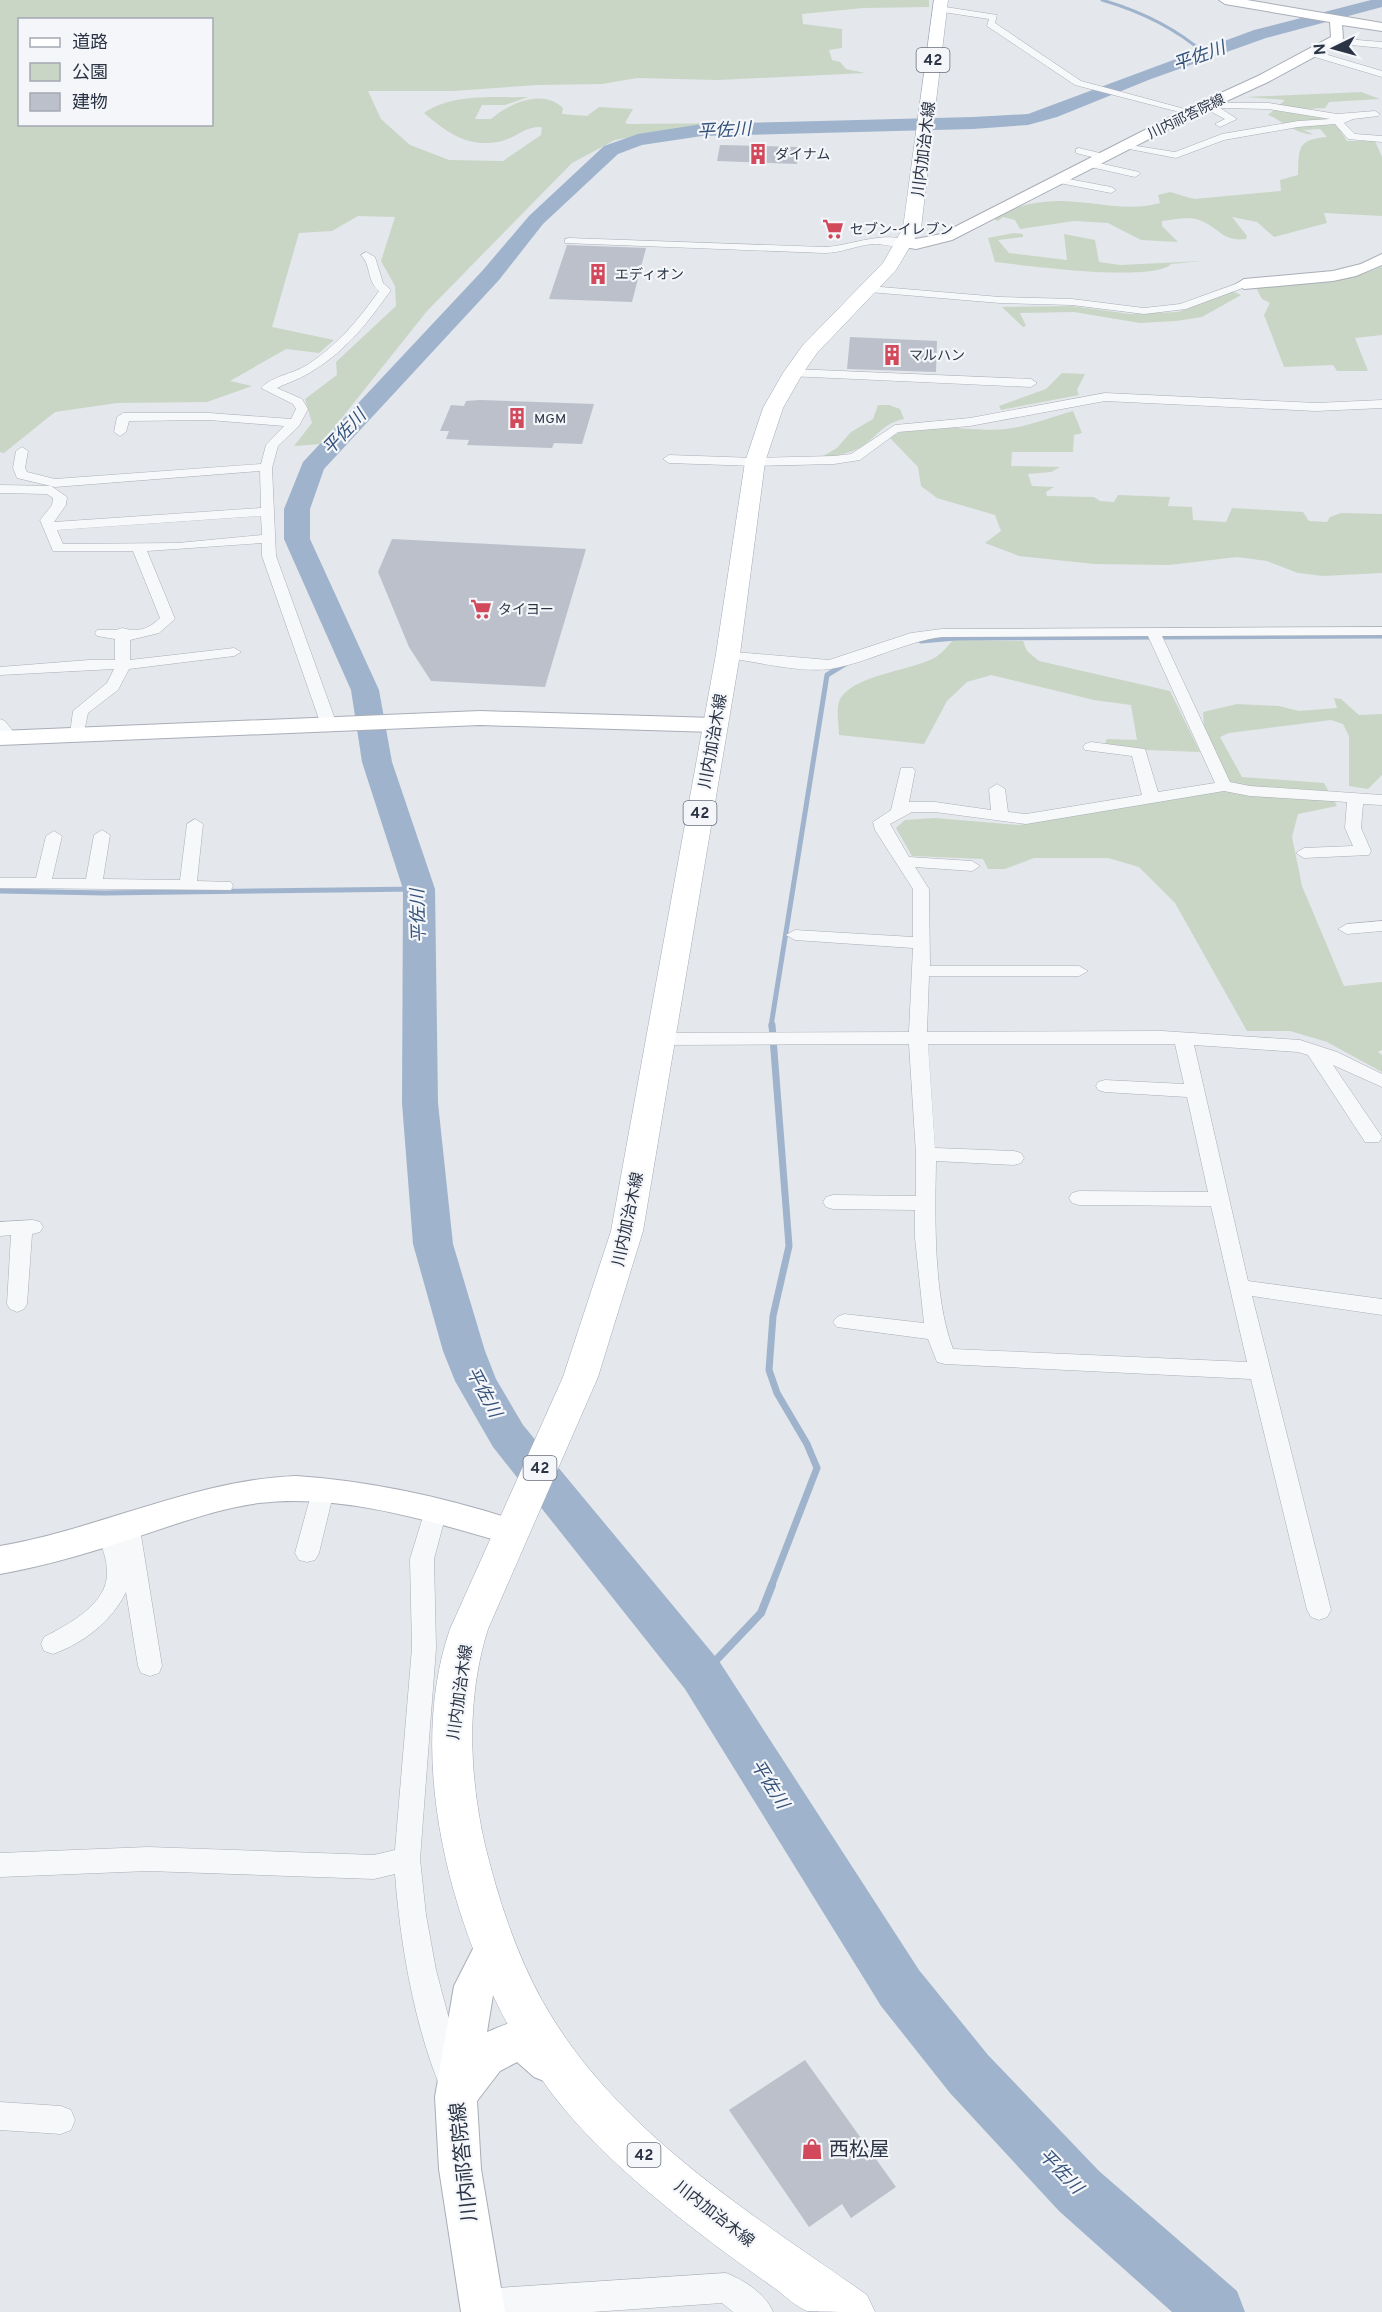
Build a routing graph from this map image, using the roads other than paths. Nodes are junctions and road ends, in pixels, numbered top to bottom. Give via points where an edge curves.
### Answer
1 (1225, 0) edge
2 (940, 5) edge
3 (1337, 19) junction
4 (1382, 27) edge
5 (1333, 41) junction
6 (1382, 45) edge
7 (1311, 53) junction
8 (1382, 74) edge
9 (1202, 108) junction
10 (1378, 114) edge
11 (1338, 122) junction
12 (1220, 124) dead end
13 (1382, 138) edge
14 (1124, 147) junction
15 (1079, 151) dead end
16 (1104, 157) junction
17 (1090, 164) junction
18 (1135, 174) dead end
19 (1058, 180) junction
20 (1111, 190) dead end
21 (568, 240) dead end
22 (904, 243) junction
23 (366, 255) dead end
24 (1382, 259) edge
25 (1244, 284) joint
26 (869, 289) junction
27 (793, 373) junction
28 (1031, 383) dead end
29 (1382, 404) edge
30 (295, 423) junction
31 (120, 432) dead end
32 (22, 452) dead end
33 (669, 459) dead end
34 (755, 462) junction
35 (266, 468) junction
36 (53, 486) junction
37 (0, 489) edge
38 (268, 512) junction
39 (50, 526) junction
40 (268, 538) junction
41 (138, 547) junction
42 (1382, 631) edge
43 (102, 633) dead end
44 (122, 634) junction
45 (1154, 635) junction
46 (234, 652) dead end
47 (728, 654) junction
48 (124, 665) junction
49 (0, 671) edge
50 (332, 722) junction
51 (714, 725) junction
52 (3, 733) edge
53 (78, 734) junction
54 (1091, 747) dead end
55 (907, 771) dead end
56 (1224, 786) junction
57 (997, 789) dead end
58 (1356, 797) junction
59 (1151, 798) junction
60 (1382, 800) edge
61 (899, 811) junction
62 (1000, 817) junction
63 (195, 824) dead end
64 (54, 836) dead end
65 (102, 836) dead end
66 (1304, 852) dead end
67 (904, 862) junction
68 (972, 866) dead end
69 (0, 883) edge
70 (43, 883) junction
71 (94, 884) junction
72 (188, 885) junction
73 (225, 886) dead end
74 (1382, 926) edge
75 (1347, 928) dead end
76 (795, 935) dead end
77 (921, 943) junction
78 (920, 971) junction
79 (1079, 971) dead end
80 (918, 1037) junction
81 (662, 1039) junction
82 (1183, 1040) junction
83 (1314, 1050) junction
84 (1382, 1081) edge
85 (1105, 1086) dead end
86 (1195, 1091) junction
87 (1372, 1137) dead end
88 (926, 1154) junction
89 (1014, 1158) dead end
90 (1079, 1198) dead end
91 (1219, 1198) junction
92 (833, 1202) dead end
93 (926, 1203) junction
94 (0, 1229) edge
95 (1239, 1287) junction
96 (17, 1304) dead end
97 (1382, 1307) edge
98 (844, 1322) dead end
99 (936, 1332) junction
100 (1259, 1371) junction
101 (323, 1491) junction
102 (436, 1510) junction
103 (513, 1523) junction
104 (119, 1532) junction
105 (307, 1553) dead end
106 (0, 1560) edge
107 (1319, 1610) dead end
108 (54, 1644) dead end
109 (150, 1666) dead end
110 (407, 1859) junction
111 (2, 1871) edge
112 (495, 1946) junction
113 (575, 2086) junction
114 (456, 2097) junction
115 (0, 2116) edge
116 (61, 2120) dead end
117 (482, 2308) edge
118 (759, 2312) edge
119 (850, 2312) edge

1 - 3 main road
2 - 9 street via 994,17 990,24 1078,83 1116,94
2 - 22 main road, 川内加治木線 / 42 via 916,207
3 - 4 main road
3 - 5 main road via 1337,38
5 - 6 street
5 - 7 main road, 川内祁答院線
7 - 8 street
7 - 9 main road, 川内祁答院線
9 - 10 street via 1269,106 1337,117
9 - 12 street via 1232,119
9 - 14 main road, 川内祁答院線
10 - 11 street
11 - 13 street via 1346,135 1354,138
11 - 14 street via 1298,124 1222,137 1176,155
14 - 16 main road, 川内祁答院線
15 - 16 street
16 - 17 main road, 川内祁答院線
17 - 18 street
17 - 19 main road, 川内祁答院線
19 - 20 street
19 - 22 main road, 川内祁答院線 via 946,237
21 - 22 street via 824,250 872,241
22 - 26 main road, 川内加治木線 / 42
23 - 30 street via 378,285 385,290 361,325 309,369 267,388 298,402 302,409
24 - 25 main road via 1342,274
25 - 26 street via 1182,307 1144,311
26 - 27 main road, 川内加治木線 / 42 via 810,349
27 - 28 street
27 - 34 main road, 川内加治木線 / 42 via 772,408
29 - 34 street via 1316,407 1105,398 970,422 895,429 855,457
30 - 31 street via 214,414 123,417
30 - 35 street via 272,445
32 - 36 street via 22,475
33 - 34 street
34 - 47 main road, 川内加治木線 / 42
35 - 36 street
35 - 38 street
36 - 37 street
36 - 39 street via 60,497 59,505 47,520
38 - 39 street
38 - 40 street
39 - 41 street via 58,548
40 - 41 street
40 - 50 street via 269,556
41 - 44 street via 168,619 159,629
42 - 45 street
43 - 44 street
44 - 48 street
45 - 47 street via 942,633 916,636 818,665
45 - 56 street
46 - 48 street
47 - 51 main road, 川内加治木線 / 42
48 - 49 street
48 - 53 street via 118,684 81,711
50 - 51 main road via 519,718
50 - 53 main road
51 - 81 main road, 川内加治木線 / 42
52 - 53 main road
54 - 59 street via 1139,752
55 - 61 street
56 - 58 street
56 - 59 street
57 - 62 street
58 - 60 street
58 - 66 street via 1353,828 1363,851
59 - 62 street via 1026,819
61 - 62 street via 935,807
61 - 67 street via 882,822
63 - 72 street
64 - 70 street
65 - 71 street
67 - 68 street
67 - 77 street via 921,889
69 - 70 street
70 - 71 street
71 - 72 street
72 - 73 street
74 - 75 street
76 - 77 street
77 - 78 street
78 - 79 street
78 - 80 street
80 - 81 street
80 - 82 street
80 - 88 street
81 - 103 main road, 川内加治木線 / 42 via 627,1231 608,1300 562,1421
82 - 83 street
82 - 86 street
83 - 84 street
83 - 87 street
85 - 86 street
86 - 91 street
88 - 89 street
88 - 93 street
90 - 91 street
91 - 95 street
92 - 93 street
93 - 99 street via 925,1238
94 - 96 street via 28,1227
95 - 97 street
95 - 100 street
98 - 99 street
99 - 100 street via 945,1356
100 - 107 street
101 - 102 main road
101 - 104 main road via 268,1489 228,1496
101 - 105 street
102 - 103 main road
102 - 110 street via 422,1559 424,1648
103 - 112 main road, 川内加治木線 / 42 via 468,1634 456,1691 451,1753 455,1808
104 - 106 main road via 31,1556
104 - 108 street via 120,1575 114,1595 86,1626
104 - 109 street
110 - 111 street via 374,1867 148,1858
110 - 114 street via 409,1893 430,2013
112 - 113 main road, 川内加治木線 / 42 via 537,2033
112 - 114 main road, 川内祁答院線 via 474,1986
113 - 114 main road via 524,2042 504,2043 485,2055
113 - 119 main road, 川内加治木線 / 42 via 616,2131 713,2214
114 - 117 main road, 川内祁答院線 via 460,2169
115 - 116 street
117 - 118 street via 726,2288

